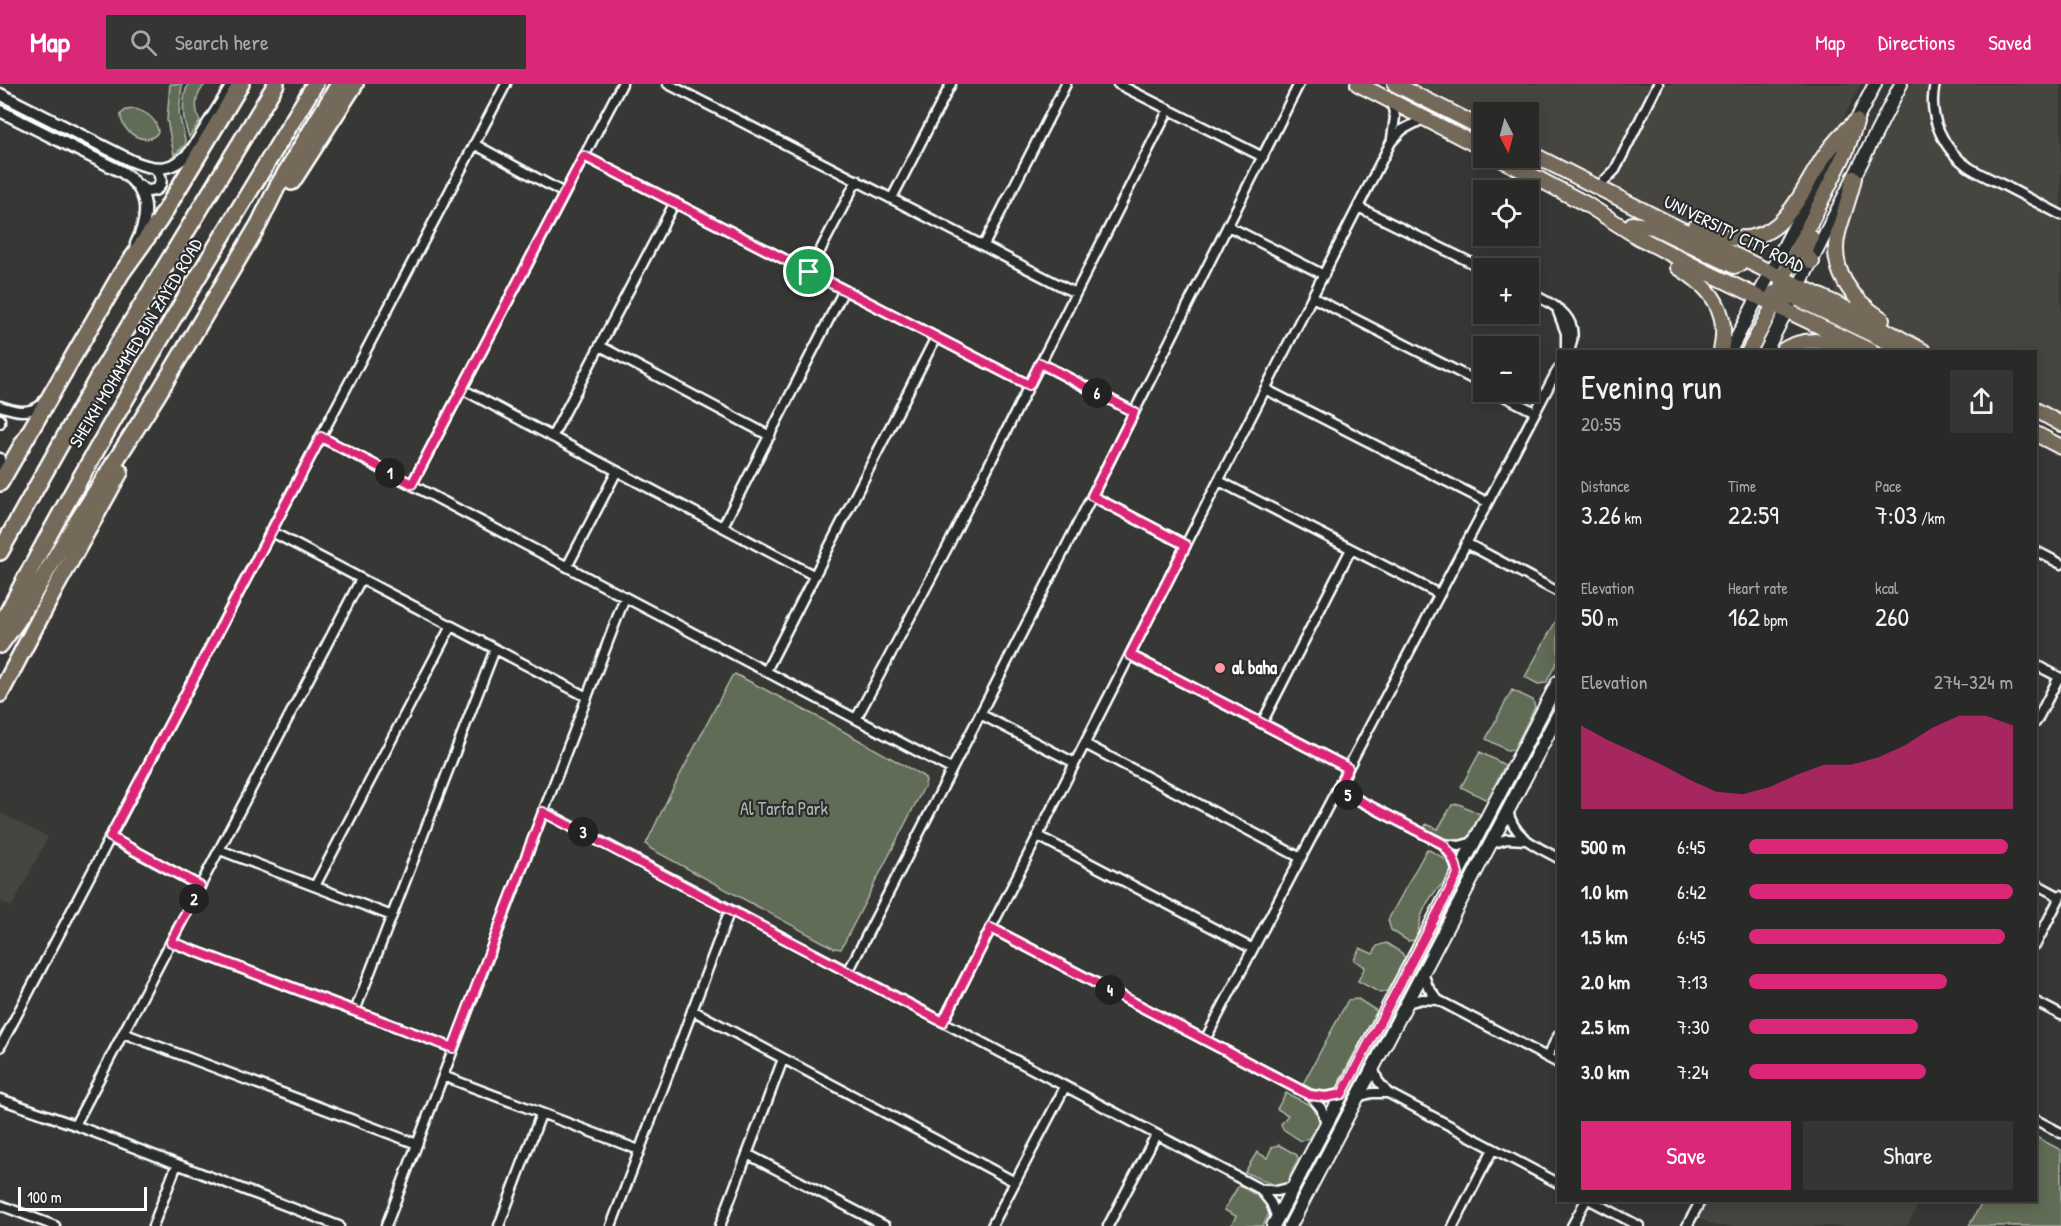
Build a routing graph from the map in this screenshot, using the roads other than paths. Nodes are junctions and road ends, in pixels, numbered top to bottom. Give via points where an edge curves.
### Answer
1 (233, 84) edge
2 (241, 84) edge
3 (276, 84) edge
4 (315, 84) edge
5 (339, 84) edge
6 (355, 84) edge
7 (506, 84) edge
8 (622, 84) edge
9 (668, 84) edge
10 (951, 84) edge
11 (1066, 84) edge
12 (1118, 84) edge
13 (1358, 84) edge
14 (1395, 84) edge
15 (1658, 84) edge
16 (1875, 84) edge
17 (1901, 84) edge
18 (1935, 84) edge
19 (1299, 85) edge
20 (0, 94) edge
21 (1390, 100) junction
22 (1169, 109) junction
23 (0, 111) edge
24 (1425, 118) junction
25 (1856, 121) junction
26 (1473, 123) edge
27 (1851, 139) junction
28 (1391, 142) junction
29 (1473, 143) edge
30 (474, 144) junction
31 (584, 156) junction
32 (1263, 157) junction
33 (1539, 158) edge
34 (156, 168) junction
35 (1518, 168) edge
36 (1615, 170) junction
37 (1854, 178) junction
38 (857, 180) junction
39 (139, 186) junction
40 (1598, 187) junction
41 (564, 193) junction
42 (1615, 196) junction
43 (892, 198) junction
44 (675, 202) junction
45 (1358, 207) junction
46 (2061, 215) edge
47 (1613, 220) junction
48 (259, 224) junction
49 (1632, 224) junction
50 (1670, 224) junction
51 (1228, 226) junction
52 (1638, 237) junction
53 (984, 245) junction
54 (1741, 259) junction
55 (1812, 262) junction
56 (1473, 264) edge
57 (809, 272) junction
58 (122, 274) junction
59 (1324, 275) junction
60 (1776, 275) junction
61 (844, 290) junction
62 (1075, 293) junction
63 (1312, 297) junction
64 (1539, 297) edge
65 (1778, 297) junction
66 (936, 337) junction
67 (600, 346) junction
68 (1567, 350) edge
69 (1721, 350) edge
70 (1731, 350) edge
71 (1750, 350) edge
72 (1766, 350) edge
73 (1784, 350) edge
74 (1856, 350) edge
75 (1869, 350) edge
76 (1907, 350) edge
77 (1921, 350) edge
78 (1927, 350) edge
79 (1040, 363) junction
80 (1557, 371) edge
81 (1473, 379) edge
82 (1029, 385) junction
83 (462, 389) junction
84 (1265, 389) junction
85 (52, 392) junction
86 (158, 394) junction
87 (1516, 402) edge
88 (0, 406) edge
89 (1134, 412) junction
90 (1535, 412) junction
91 (2037, 412) edge
92 (2061, 424) edge
93 (2037, 435) edge
94 (770, 436) junction
95 (321, 437) junction
96 (552, 437) junction
97 (2061, 447) edge
98 (0, 459) edge
99 (617, 471) junction
100 (2, 480) edge
101 (1219, 481) junction
102 (412, 484) junction
103 (1092, 496) junction
104 (1487, 502) junction
105 (723, 526) junction
106 (270, 531) junction
107 (1466, 543) junction
108 (1186, 545) junction
109 (1351, 549) junction
110 (0, 552) edge
111 (2037, 552) edge
112 (2061, 564) edge
113 (567, 567) junction
114 (815, 576) junction
115 (361, 579) junction
116 (1557, 591) edge
117 (1439, 594) junction
118 (625, 597) junction
119 (451, 626) junction
120 (0, 627) edge
121 (0, 645) edge
122 (495, 649) junction
123 (1130, 655) junction
124 (2037, 666) edge
125 (766, 670) junction
126 (2060, 677) edge
127 (1557, 684) edge
128 (0, 694) edge
129 (587, 697) junction
130 (980, 714) junction
131 (1557, 717) edge
132 (856, 719) junction
133 (2037, 720) edge
134 (1262, 723) junction
135 (1528, 740) junction
136 (1084, 744) junction
137 (1075, 763) junction
138 (1348, 768) junction
139 (951, 769) junction
140 (1337, 789) junction
141 (1510, 805) junction
142 (543, 812) junction
143 (1038, 836) junction
144 (110, 837) junction
145 (1525, 840) junction
146 (1474, 842) junction
147 (1443, 844) junction
148 (1491, 844) junction
149 (220, 850) junction
150 (1557, 857) edge
151 (1301, 858) junction
152 (1458, 874) junction
153 (2037, 884) edge
154 (200, 886) junction
155 (315, 886) junction
156 (2061, 896) edge
157 (730, 910) junction
158 (392, 916) junction
159 (991, 928) junction
160 (171, 942) junction
161 (2037, 942) edge
162 (1253, 949) junction
163 (848, 972) junction
164 (1423, 972) junction
165 (1438, 1000) junction
166 (2037, 1003) edge
167 (1407, 1004) junction
168 (692, 1010) junction
169 (355, 1011) junction
170 (2061, 1015) edge
171 (943, 1022) junction
172 (123, 1033) junction
173 (1557, 1038) edge
174 (1205, 1040) junction
175 (0, 1047) edge
176 (453, 1048) junction
177 (1547, 1057) junction
178 (783, 1059) junction
179 (1557, 1062) edge
180 (1373, 1067) junction
181 (443, 1076) junction
182 (1065, 1087) junction
183 (0, 1094) edge
184 (1342, 1094) junction
185 (1388, 1094) junction
186 (1310, 1095) junction
187 (1358, 1097) junction
188 (4, 1100) edge
189 (542, 1114) junction
190 (2037, 1121) edge
191 (1326, 1123) junction
192 (75, 1125) junction
193 (2061, 1133) edge
194 (1156, 1135) junction
195 (417, 1144) junction
196 (1493, 1149) junction
197 (639, 1150) junction
198 (747, 1154) junction
199 (177, 1164) junction
200 (1016, 1182) junction
201 (1557, 1183) edge
202 (1293, 1187) junction
203 (1260, 1189) junction
204 (1587, 1202) edge
205 (1592, 1202) edge
206 (1700, 1202) edge
207 (0, 1205) edge
208 (1275, 1222) edge
209 (52, 1225) edge
210 (153, 1226) edge
211 (339, 1226) edge
212 (386, 1226) edge
213 (500, 1226) edge
214 (611, 1226) edge
215 (720, 1226) edge
216 (885, 1226) edge
217 (992, 1226) edge
218 (1108, 1226) edge
219 (1290, 1226) edge
220 (1453, 1226) edge
221 (1572, 1226) edge
222 (1639, 1226) edge
223 (1687, 1226) edge

1 - 34 street via 184,158
2 - 58 highway via 159,221
3 - 110 highway, SHEIKH MOHAMMED BIN ZAYED ROAD via 101,372
4 - 120 highway, SHEIKH MOHAMMED BIN ZAYED ROAD via 136,379
5 - 48 highway
6 - 48 highway via 278,203
7 - 30 street
8 - 31 street
9 - 38 street
10 - 43 street
11 - 53 street
12 - 22 street
13 - 21 main road
14 - 26 main road
15 - 36 street
16 - 25 main road
17 - 37 main road
18 - 46 street via 1932,101 1937,127 1959,159
19 - 32 street
20 - 34 street via 132,161
21 - 24 main road
21 - 28 street via 1395,117
22 - 32 street
22 - 62 street
23 - 39 street via 122,172
24 - 28 street via 1409,125
24 - 29 main road
25 - 27 main road
25 - 50 main road via 1824,157 1788,216 1766,232 1726,238
25 - 60 main road via 1812,192
27 - 55 main road via 1849,160 1806,247 1807,258
27 - 60 main road
28 - 45 street
30 - 41 street
30 - 95 street
31 - 41 street
31 - 44 street
32 - 51 street
33 - 40 main road, UNIVERSITY CITY ROAD
34 - 39 street via 161,177 158,188 147,191
35 - 47 main road, UNIVERSITY CITY ROAD
36 - 40 street
36 - 42 street
37 - 55 main road
37 - 78 main road via 1836,251 1844,282 1864,307
38 - 43 street
38 - 57 street
39 - 58 street via 146,208 145,220
40 - 42 main road, UNIVERSITY CITY ROAD
41 - 83 street
42 - 50 main road, UNIVERSITY CITY ROAD
43 - 53 street
44 - 57 street
44 - 67 street
45 - 56 street
45 - 59 street
47 - 49 main road
47 - 52 main road, UNIVERSITY CITY ROAD
48 - 86 highway
49 - 54 main road via 1653,227 1734,266
49 - 65 main road
50 - 54 main road, UNIVERSITY CITY ROAD
51 - 59 street
51 - 89 street
52 - 65 main road, UNIVERSITY CITY ROAD
52 - 69 main road via 1708,290 1722,321
53 - 62 street
54 - 60 main road, UNIVERSITY CITY ROAD
55 - 65 main road
57 - 61 street
58 - 85 highway
59 - 63 street
60 - 65 main road
60 - 65 main road, UNIVERSITY CITY ROAD
61 - 66 street
61 - 94 street
62 - 79 street
63 - 81 street
63 - 84 street
64 - 68 street via 1561,309 1570,321 1573,334
65 - 70 main road
65 - 71 main road
65 - 72 main road
65 - 75 main road, UNIVERSITY CITY ROAD
65 - 76 main road
65 - 77 main road, UNIVERSITY CITY ROAD via 1847,309
66 - 82 street
66 - 114 street
67 - 94 street
67 - 96 street
73 - 74 main road via 1811,341
79 - 82 street
79 - 89 street
80 - 90 street
82 - 132 street
83 - 96 street
83 - 102 street
84 - 101 street
84 - 104 street
85 - 88 street via 30,410 17,412
85 - 100 highway
86 - 121 highway
86 - 128 highway via 137,442
87 - 90 street
89 - 103 street
90 - 104 street
91 - 92 main road
93 - 97 main road
94 - 105 street
95 - 102 street
95 - 106 street
96 - 99 street
98 - 100 street
99 - 105 street
99 - 113 street
101 - 108 street
101 - 109 street
102 - 113 street
103 - 108 street
103 - 130 street
104 - 107 street
105 - 114 street
106 - 115 street
106 - 144 street
107 - 116 street
107 - 117 street
108 - 123 street
109 - 117 street
109 - 134 street
111 - 112 street
113 - 118 street
114 - 125 street
115 - 119 street
115 - 149 street
117 - 138 street
118 - 125 street
118 - 129 street
119 - 122 street
119 - 155 street
122 - 129 street
122 - 158 street
123 - 134 street
123 - 136 street
124 - 126 street
125 - 132 street
126 - 133 street
127 - 135 main road
129 - 142 street
130 - 137 street
130 - 139 street
131 - 141 main road
132 - 139 street
134 - 138 street
135 - 141 main road via 1532,750 1514,786
135 - 146 main road
136 - 137 street
136 - 151 street
137 - 143 street
138 - 140 street
139 - 163 street
140 - 147 street
140 - 151 street
141 - 145 street via 1513,827
141 - 148 main road
142 - 157 street
142 - 176 street
143 - 159 street
143 - 162 street
144 - 154 street
144 - 175 street
145 - 148 street via 1507,839
145 - 150 street
146 - 147 street via 1459,846
146 - 152 main road
147 - 152 street via 1454,858
148 - 164 main road
149 - 154 street
149 - 155 street
151 - 162 street
152 - 184 main road
153 - 156 street
154 - 160 street
155 - 158 street
156 - 161 street
157 - 163 street
157 - 168 street
158 - 169 street
159 - 171 street
159 - 174 street
160 - 169 street
160 - 172 street
162 - 174 street
163 - 171 street
164 - 165 street
164 - 167 main road
165 - 167 street via 1422,999
165 - 177 street
166 - 170 street
167 - 180 main road
168 - 178 street
168 - 197 street
169 - 176 street
171 - 182 street
172 - 192 street
172 - 195 street
173 - 177 street
174 - 186 street
176 - 181 street
177 - 179 street
178 - 198 street
178 - 200 street
180 - 185 street
180 - 187 main road
181 - 189 street
181 - 195 street
182 - 194 street
182 - 200 street
183 - 188 street
184 - 186 street
184 - 191 main road
185 - 187 street
185 - 196 street
186 - 191 street via 1321,1108
187 - 219 main road
188 - 192 street
189 - 197 street
189 - 213 street
190 - 193 street
191 - 202 main road
192 - 199 street
194 - 203 street
194 - 218 street
195 - 212 street
196 - 201 street
196 - 220 street
197 - 214 street
198 - 215 street
198 - 216 street
199 - 210 street
199 - 211 street
200 - 217 street
202 - 203 street via 1278,1191
202 - 208 main road
203 - 208 street via 1271,1203
204 - 221 street
205 - 222 street
206 - 223 street
207 - 209 street

